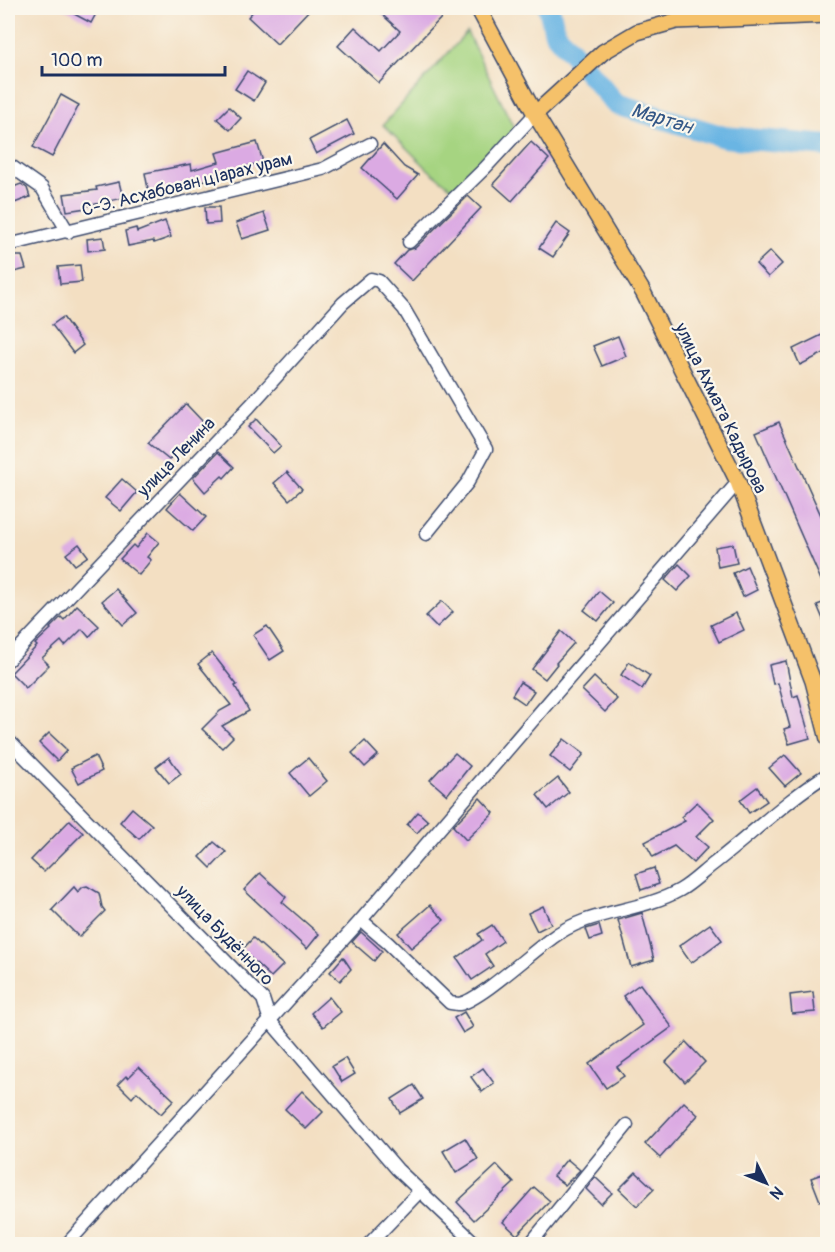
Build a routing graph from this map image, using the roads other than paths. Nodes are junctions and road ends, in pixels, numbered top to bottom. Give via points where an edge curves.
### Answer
1 (478, 8) edge
2 (828, 15) edge
3 (535, 114) junction
4 (370, 144) dead end
5 (8, 164) edge
6 (68, 232) junction
7 (408, 242) dead end
8 (8, 245) edge
9 (738, 482) junction
10 (426, 534) dead end
11 (8, 660) edge
12 (828, 739) edge
13 (8, 740) edge
14 (828, 774) edge
15 (361, 920) junction
16 (270, 1021) junction
17 (627, 1125) dead end
18 (420, 1191) junction
19 (67, 1245) edge
20 (369, 1245) edge
21 (476, 1245) edge
22 (530, 1245) edge

1 - 3 main road, улица Ахмата Кадырова
2 - 3 main road via 676,21 637,32 603,52
3 - 7 street
3 - 9 main road, улица Ахмата Кадырова via 643,292
4 - 6 street, С-Э. Асхабован цIарах урам via 323,169
5 - 6 street via 42,188
6 - 8 street, С-Э. Асхабован цIарах урам
9 - 12 main road, улица Ахмата Кадырова via 813,681
9 - 15 street
10 - 11 street, улица Ленина via 468,482 486,449 404,309 379,281 371,279 343,303
13 - 16 street, улица Будённого via 263,999
14 - 15 street via 800,791 680,890 571,925 504,976 459,1004 450,1003
15 - 16 street
16 - 18 street, улица Будённого
16 - 19 street
17 - 22 street
18 - 20 street
18 - 21 street, улица Будённого

